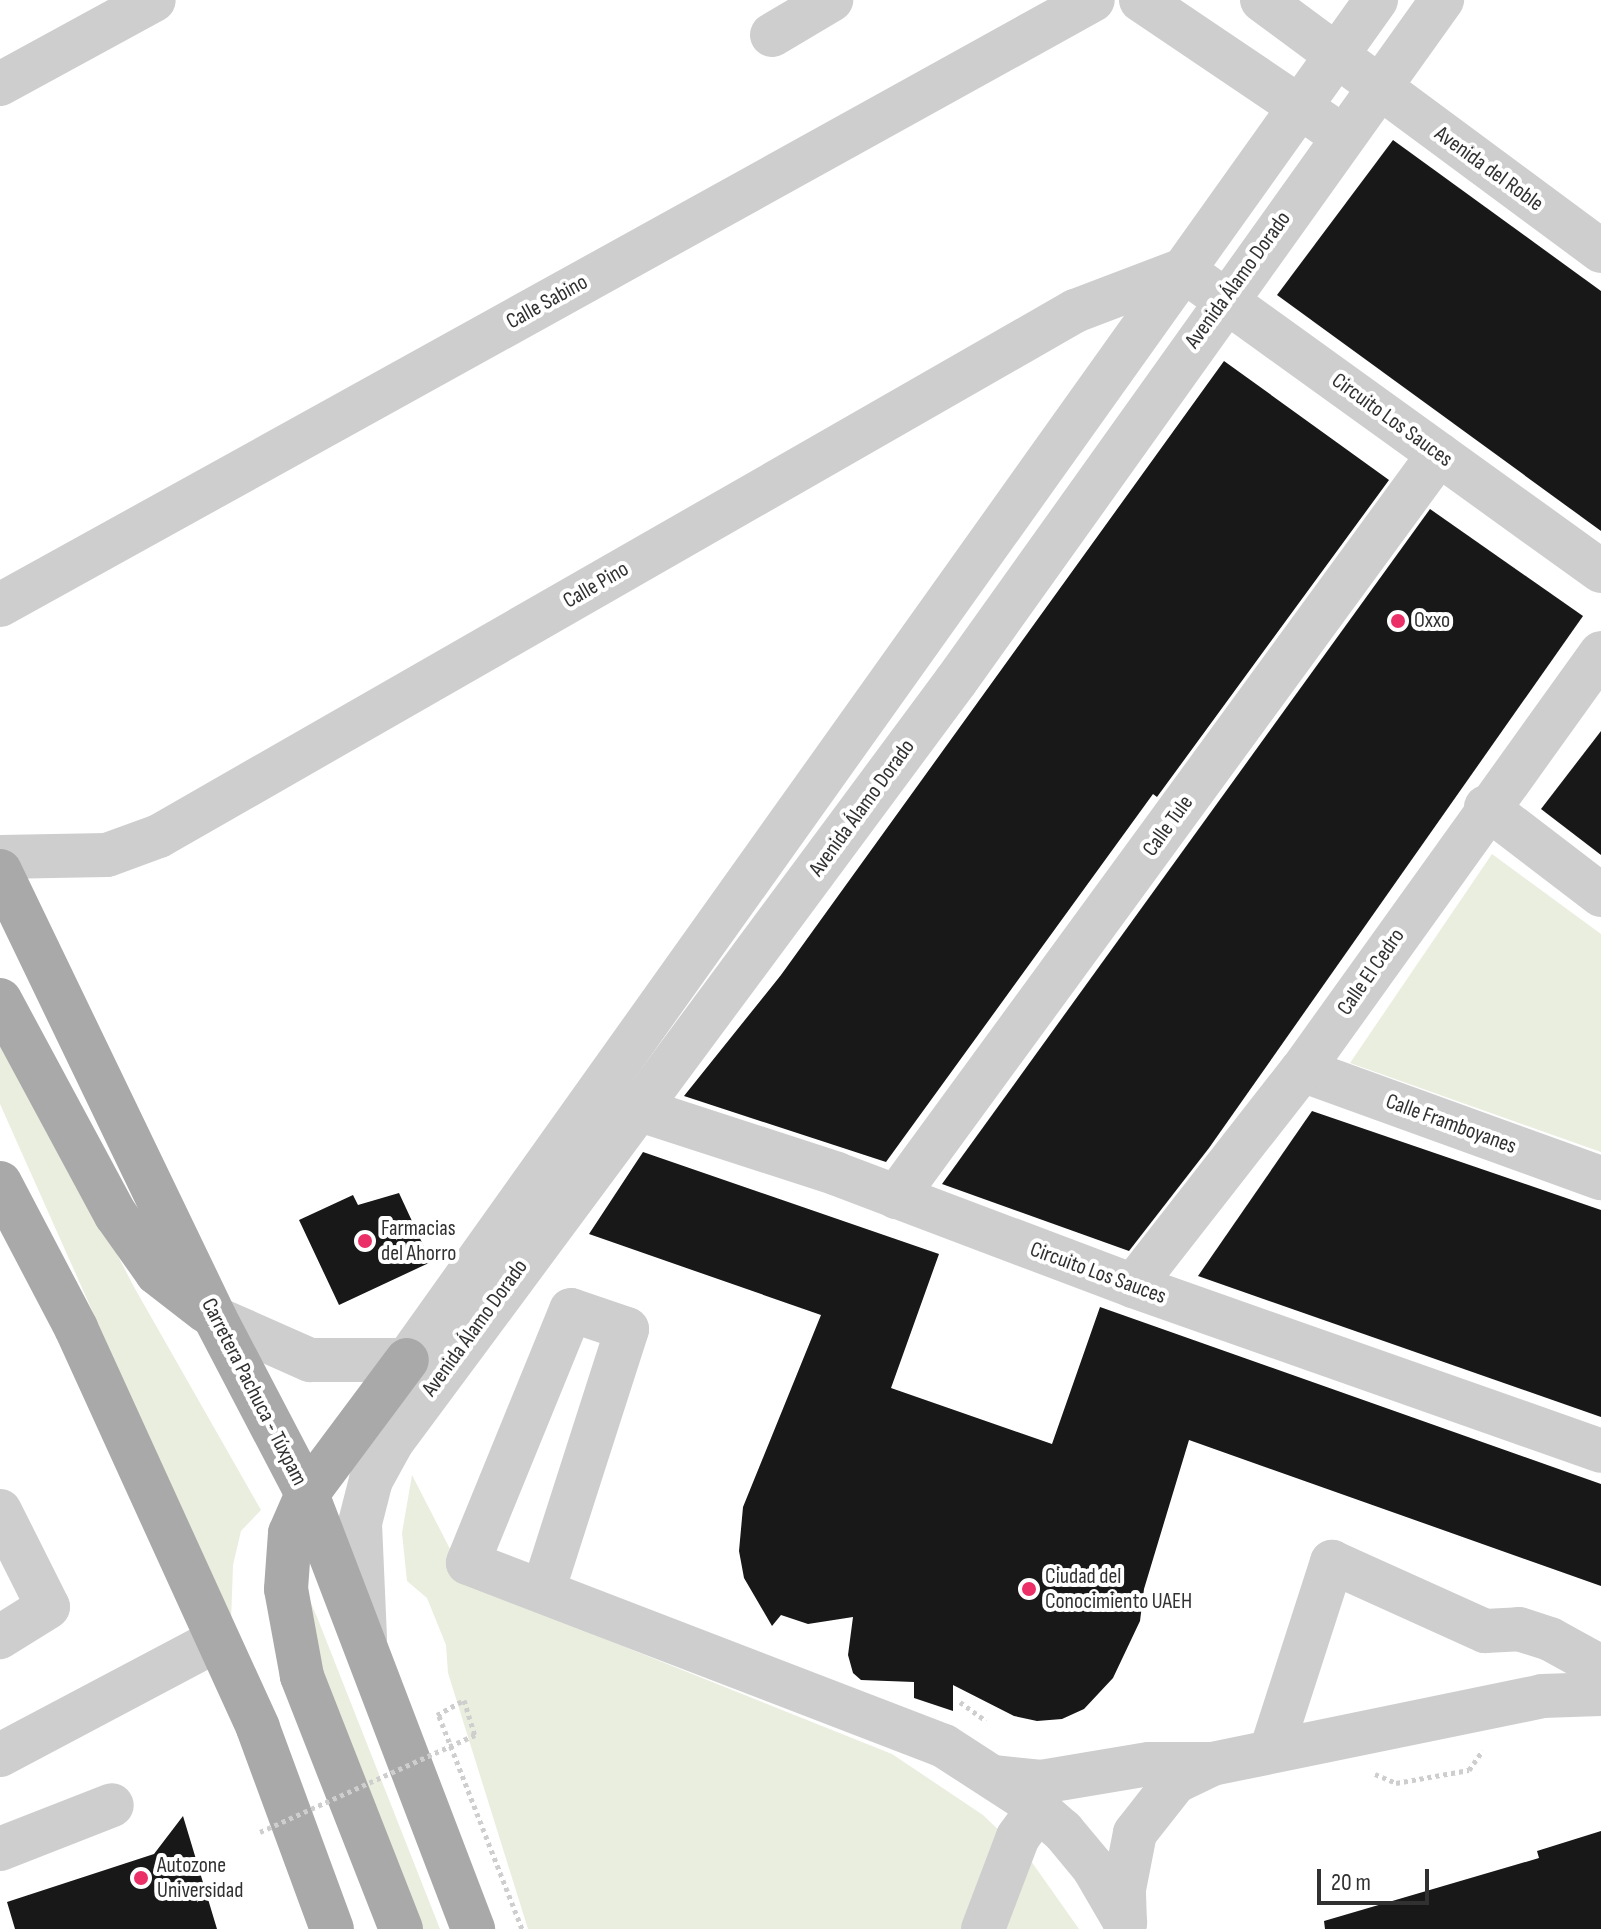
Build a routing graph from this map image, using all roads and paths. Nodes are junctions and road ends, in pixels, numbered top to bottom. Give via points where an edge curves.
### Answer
1 (154, 0) edge
2 (831, 0) edge
3 (1093, 0) edge
4 (1141, 0) edge
5 (1262, 0) edge
6 (1376, 0) edge
7 (1442, 0) edge
8 (772, 35) dead end
9 (1334, 54) junction
10 (0, 84) edge
11 (1378, 86) junction
12 (1300, 107) junction
13 (1343, 135) junction
14 (1601, 251) edge
15 (1183, 270) junction
16 (1224, 299) junction
17 (1439, 454) junction
18 (1601, 571) edge
19 (0, 605) edge
20 (911, 653) junction
21 (1601, 653) edge
22 (956, 681) junction
23 (1486, 807) junction
24 (0, 857) edge
25 (0, 871) edge
26 (1601, 895) edge
27 (0, 1000) edge
28 (1302, 1070) junction
29 (595, 1097) junction
30 (641, 1109) junction
31 (1601, 1178) edge
32 (0, 1183) edge
33 (896, 1197) junction
34 (1133, 1286) junction
35 (215, 1318) junction
36 (407, 1360) junction
37 (1601, 1451) edge
38 (307, 1494) junction
39 (0, 1511) edge
40 (543, 1591) junction
41 (0, 1637) edge
42 (217, 1640) junction
43 (365, 1640) junction
44 (1601, 1667) edge
45 (1601, 1694) edge
46 (464, 1700) dead end
47 (1491, 1740) dead end
48 (1271, 1751) junction
49 (0, 1755) edge
50 (1212, 1764) junction
51 (1372, 1772) dead end
52 (993, 1777) junction
53 (112, 1805) dead end
54 (1038, 1809) junction
55 (260, 1832) dead end
56 (0, 1849) edge
57 (1126, 1925) edge
58 (327, 1927) edge
59 (401, 1929) edge
60 (473, 1929) edge
61 (983, 1929) edge

1 - 10 street
2 - 8 street
3 - 19 street, Calle Sabino
4 - 12 street
5 - 9 street, Avenida del Roble
6 - 9 street, Avenida Álamo Dorado
7 - 11 street, Avenida Álamo Dorado
9 - 11 street, Avenida del Roble
9 - 12 street, Avenida Álamo Dorado
11 - 13 street, Avenida Álamo Dorado
11 - 14 street, Avenida del Roble
12 - 13 street
12 - 15 street, Avenida Álamo Dorado
13 - 16 street, Avenida Álamo Dorado
15 - 16 street, Circuito Los Sauces
15 - 20 street, Avenida Álamo Dorado
15 - 24 street, Calle Pino via 1075,311 159,836 107,855
16 - 17 street, Circuito Los Sauces
16 - 22 street, Avenida Álamo Dorado
17 - 18 street, Circuito Los Sauces
17 - 33 street, Calle Tule
20 - 22 street
20 - 29 street, Avenida Álamo Dorado
21 - 23 street, Calle El Cedro
22 - 30 street, Avenida Álamo Dorado
23 - 26 street
23 - 28 street, Calle El Cedro
25 - 35 main road, Carretera Pachuca - Túxpam
27 - 35 main road via 116,1215 157,1273
28 - 31 street, Calle Framboyanes
28 - 34 street, Calle El Cedro
29 - 30 street, Circuito Los Sauces
29 - 36 street, Avenida Álamo Dorado
30 - 33 street, Circuito Los Sauces
30 - 43 street, Avenida Álamo Dorado via 401,1429 371,1480 360,1523
32 - 42 main road via 76,1328
33 - 34 street, Circuito Los Sauces
34 - 37 street, Circuito Los Sauces
35 - 36 street, Avenida Álamo Dorado via 310,1360
35 - 38 main road, Carretera Pachuca - Túxpam
36 - 38 main road
38 - 43 main road, Carretera Pachuca - Túxpam
38 - 59 main road via 290,1533 286,1589 302,1676
39 - 41 street via 48,1607
40 - 40 street via 468,1563 571,1310 627,1329
40 - 52 street via 900,1725
42 - 49 street
42 - 58 main road via 258,1728
43 - 60 main road, Carretera Pachuca - Túxpam
44 - 48 street via 1519,1629 1485,1631 1332,1562
45 - 48 street via 1542,1696
46 - 55 path, bridge via 475,1735
47 - 51 path via 1469,1770 1396,1783
48 - 50 street
50 - 52 street via 1149,1764 1041,1782
50 - 57 street via 1175,1782 1135,1833 1125,1877
52 - 54 street
53 - 56 street
54 - 57 street via 1093,1867
54 - 61 street via 1018,1837

